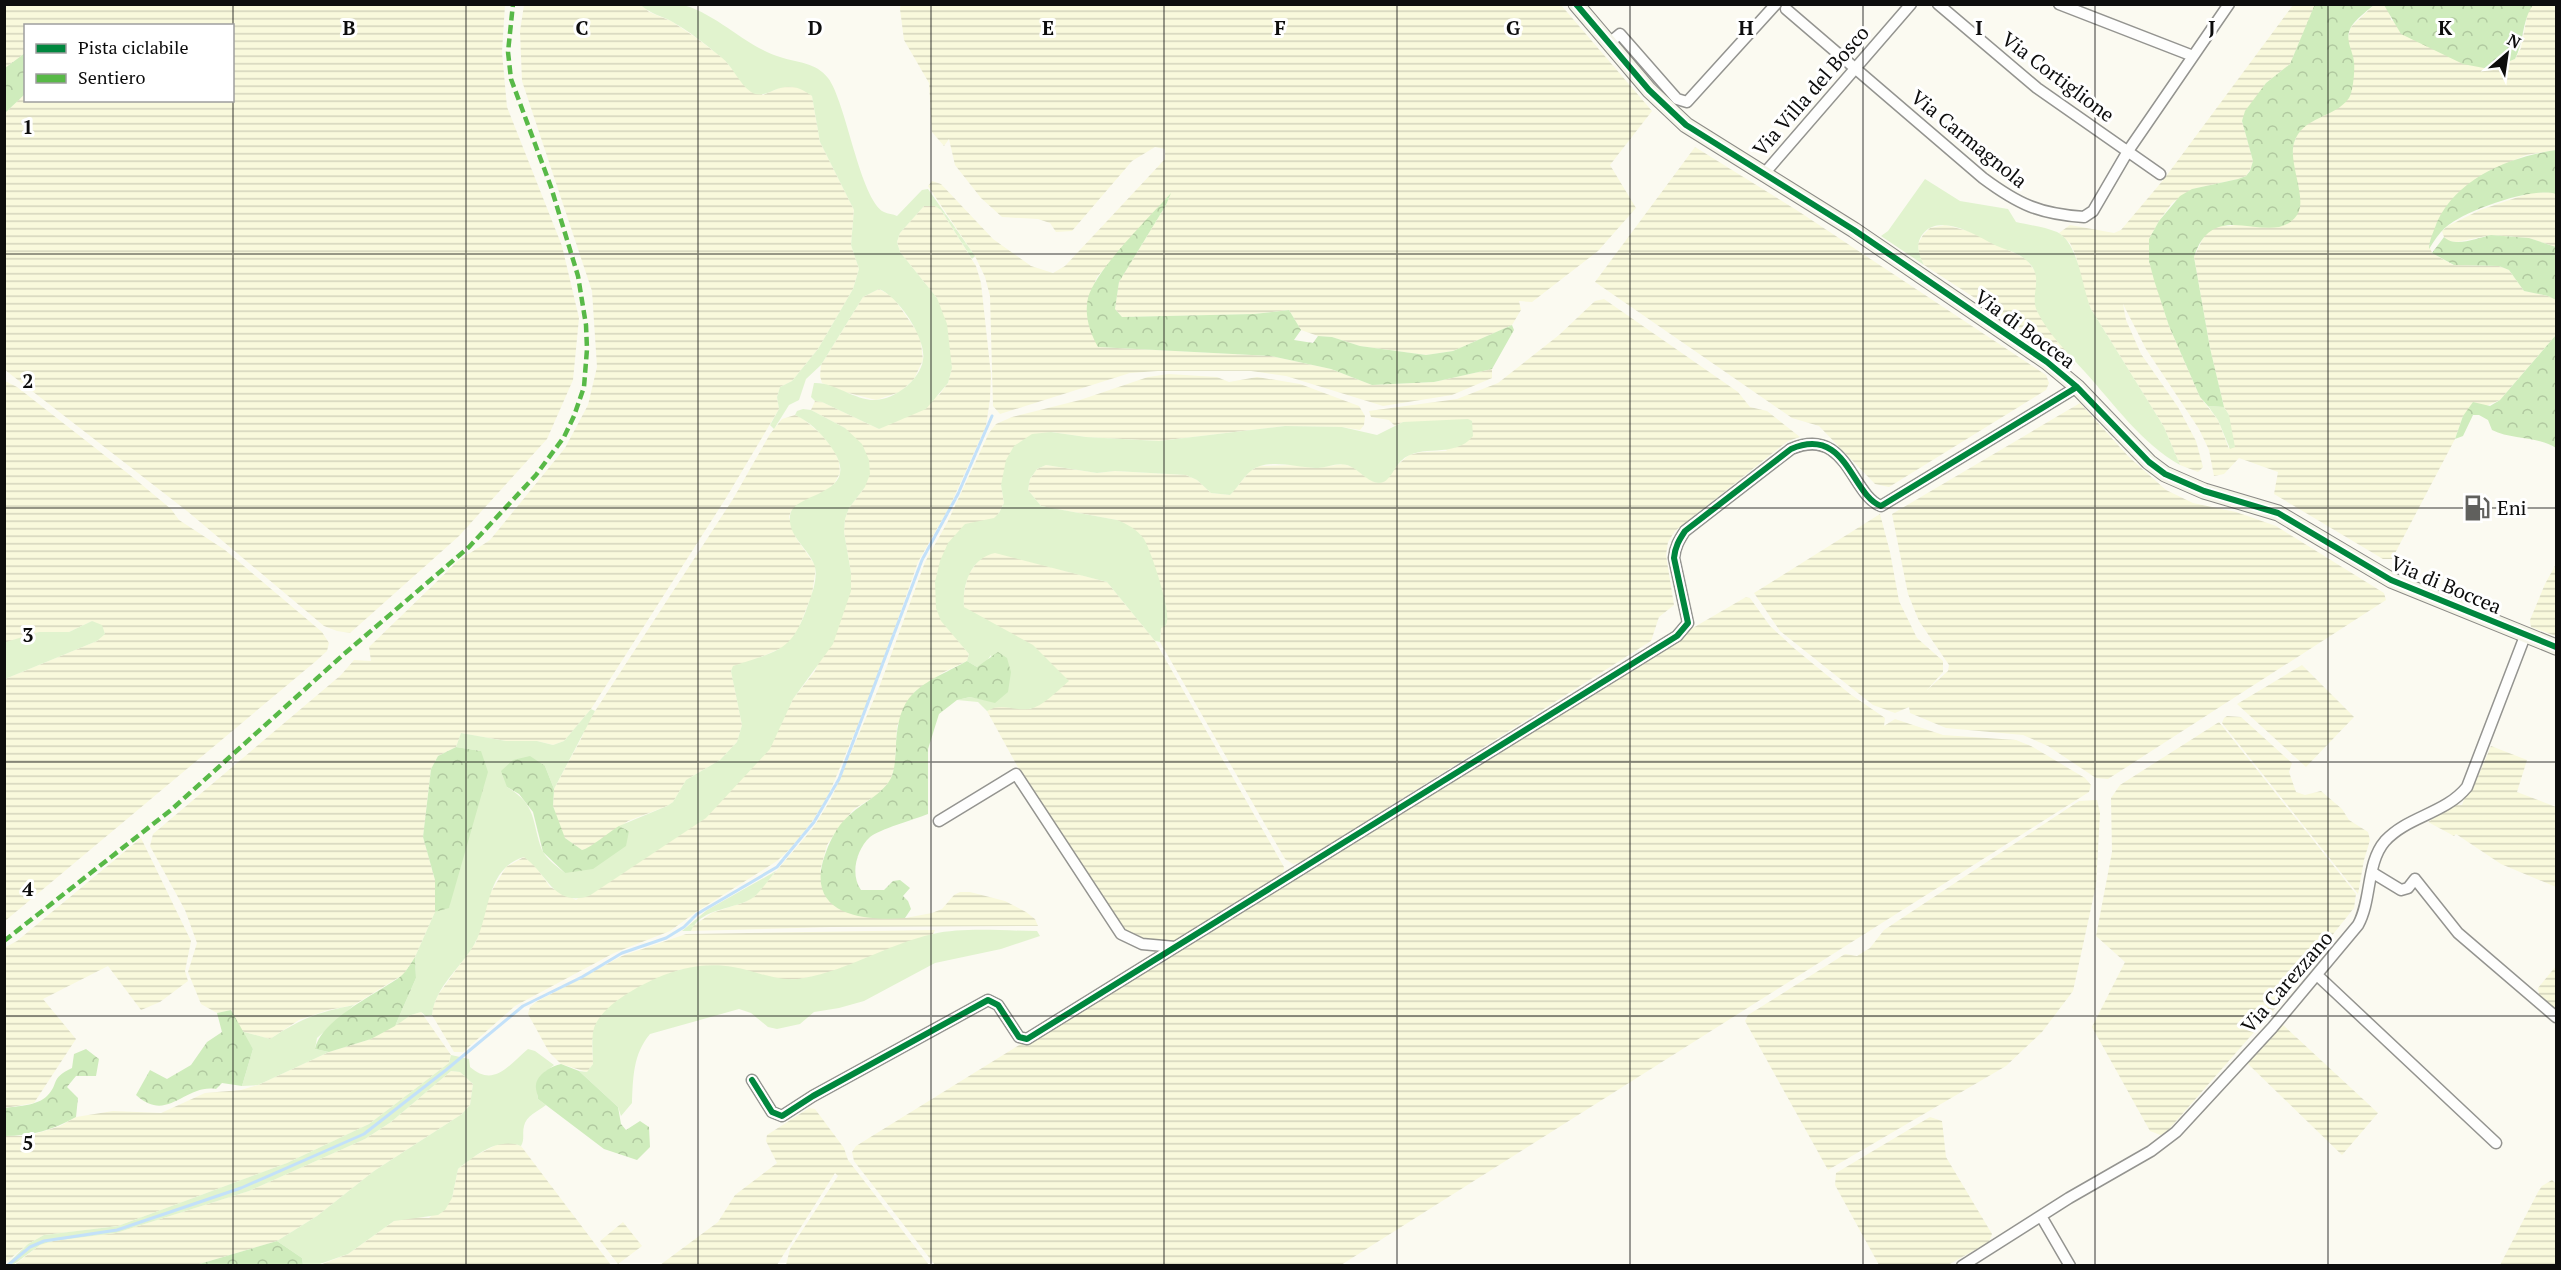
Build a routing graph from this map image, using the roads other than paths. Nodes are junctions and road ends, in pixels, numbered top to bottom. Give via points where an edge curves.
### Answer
1 (1576, 4) edge
2 (1911, 4) edge
3 (1938, 4) edge
4 (2059, 4) edge
5 (2229, 4) edge
6 (1781, 7) edge
7 (2081, 8) edge
8 (1609, 43) junction
9 (2193, 56) junction
10 (1855, 69) junction
11 (2128, 151) junction
12 (1763, 174) junction
13 (2160, 174) dead end
14 (2077, 387) junction
15 (2525, 636) junction
16 (2556, 647) edge
17 (939, 821) dead end
18 (2373, 873) junction
19 (1175, 947) junction
20 (2317, 975) junction
21 (2556, 1017) edge
22 (752, 1080) dead end
23 (2496, 1143) dead end
24 (2041, 1216) junction
25 (1962, 1266) edge
26 (2070, 1266) edge

1 - 8 street, Via di Boccea
2 - 10 street, Via Villa del Bosco
3 - 11 street, Via Cortiglione via 2037,88
4 - 7 street
5 - 9 street, Via Carmagnola
6 - 8 street via 1688,102 1677,99 1620,34
6 - 10 street, Via Carmagnola
7 - 9 street
8 - 12 street, Via di Boccea via 1677,118
9 - 11 street, Via Carmagnola
10 - 11 street, Via Carmagnola via 1983,178 2033,208 2088,216
10 - 12 street, Via Villa del Bosco
11 - 13 street, Via Cortiglione
12 - 14 street, Via di Boccea via 1866,238 2047,362
14 - 15 street, Via di Boccea via 2165,474 2204,491 2278,513 2385,577
14 - 19 street via 1881,506 1870,499 1839,456 1808,444 1791,449 1685,531 1680,539 1674,558 1688,623 1677,636
15 - 16 street, Via di Boccea
15 - 18 street, Via Carezzano via 2467,787 2451,803 2390,837 2380,850
17 - 19 street via 1016,774 1120,934 1142,945
18 - 20 street, Via Carezzano via 2358,925
18 - 21 street via 2401,890 2415,879 2458,933
19 - 22 street via 1027,1038 1018,1035 998,1005 985,1001 782,1116 772,1112
20 - 23 street
20 - 24 street, Via Carezzano via 2176,1132
24 - 25 street, Via Carezzano
24 - 26 street

